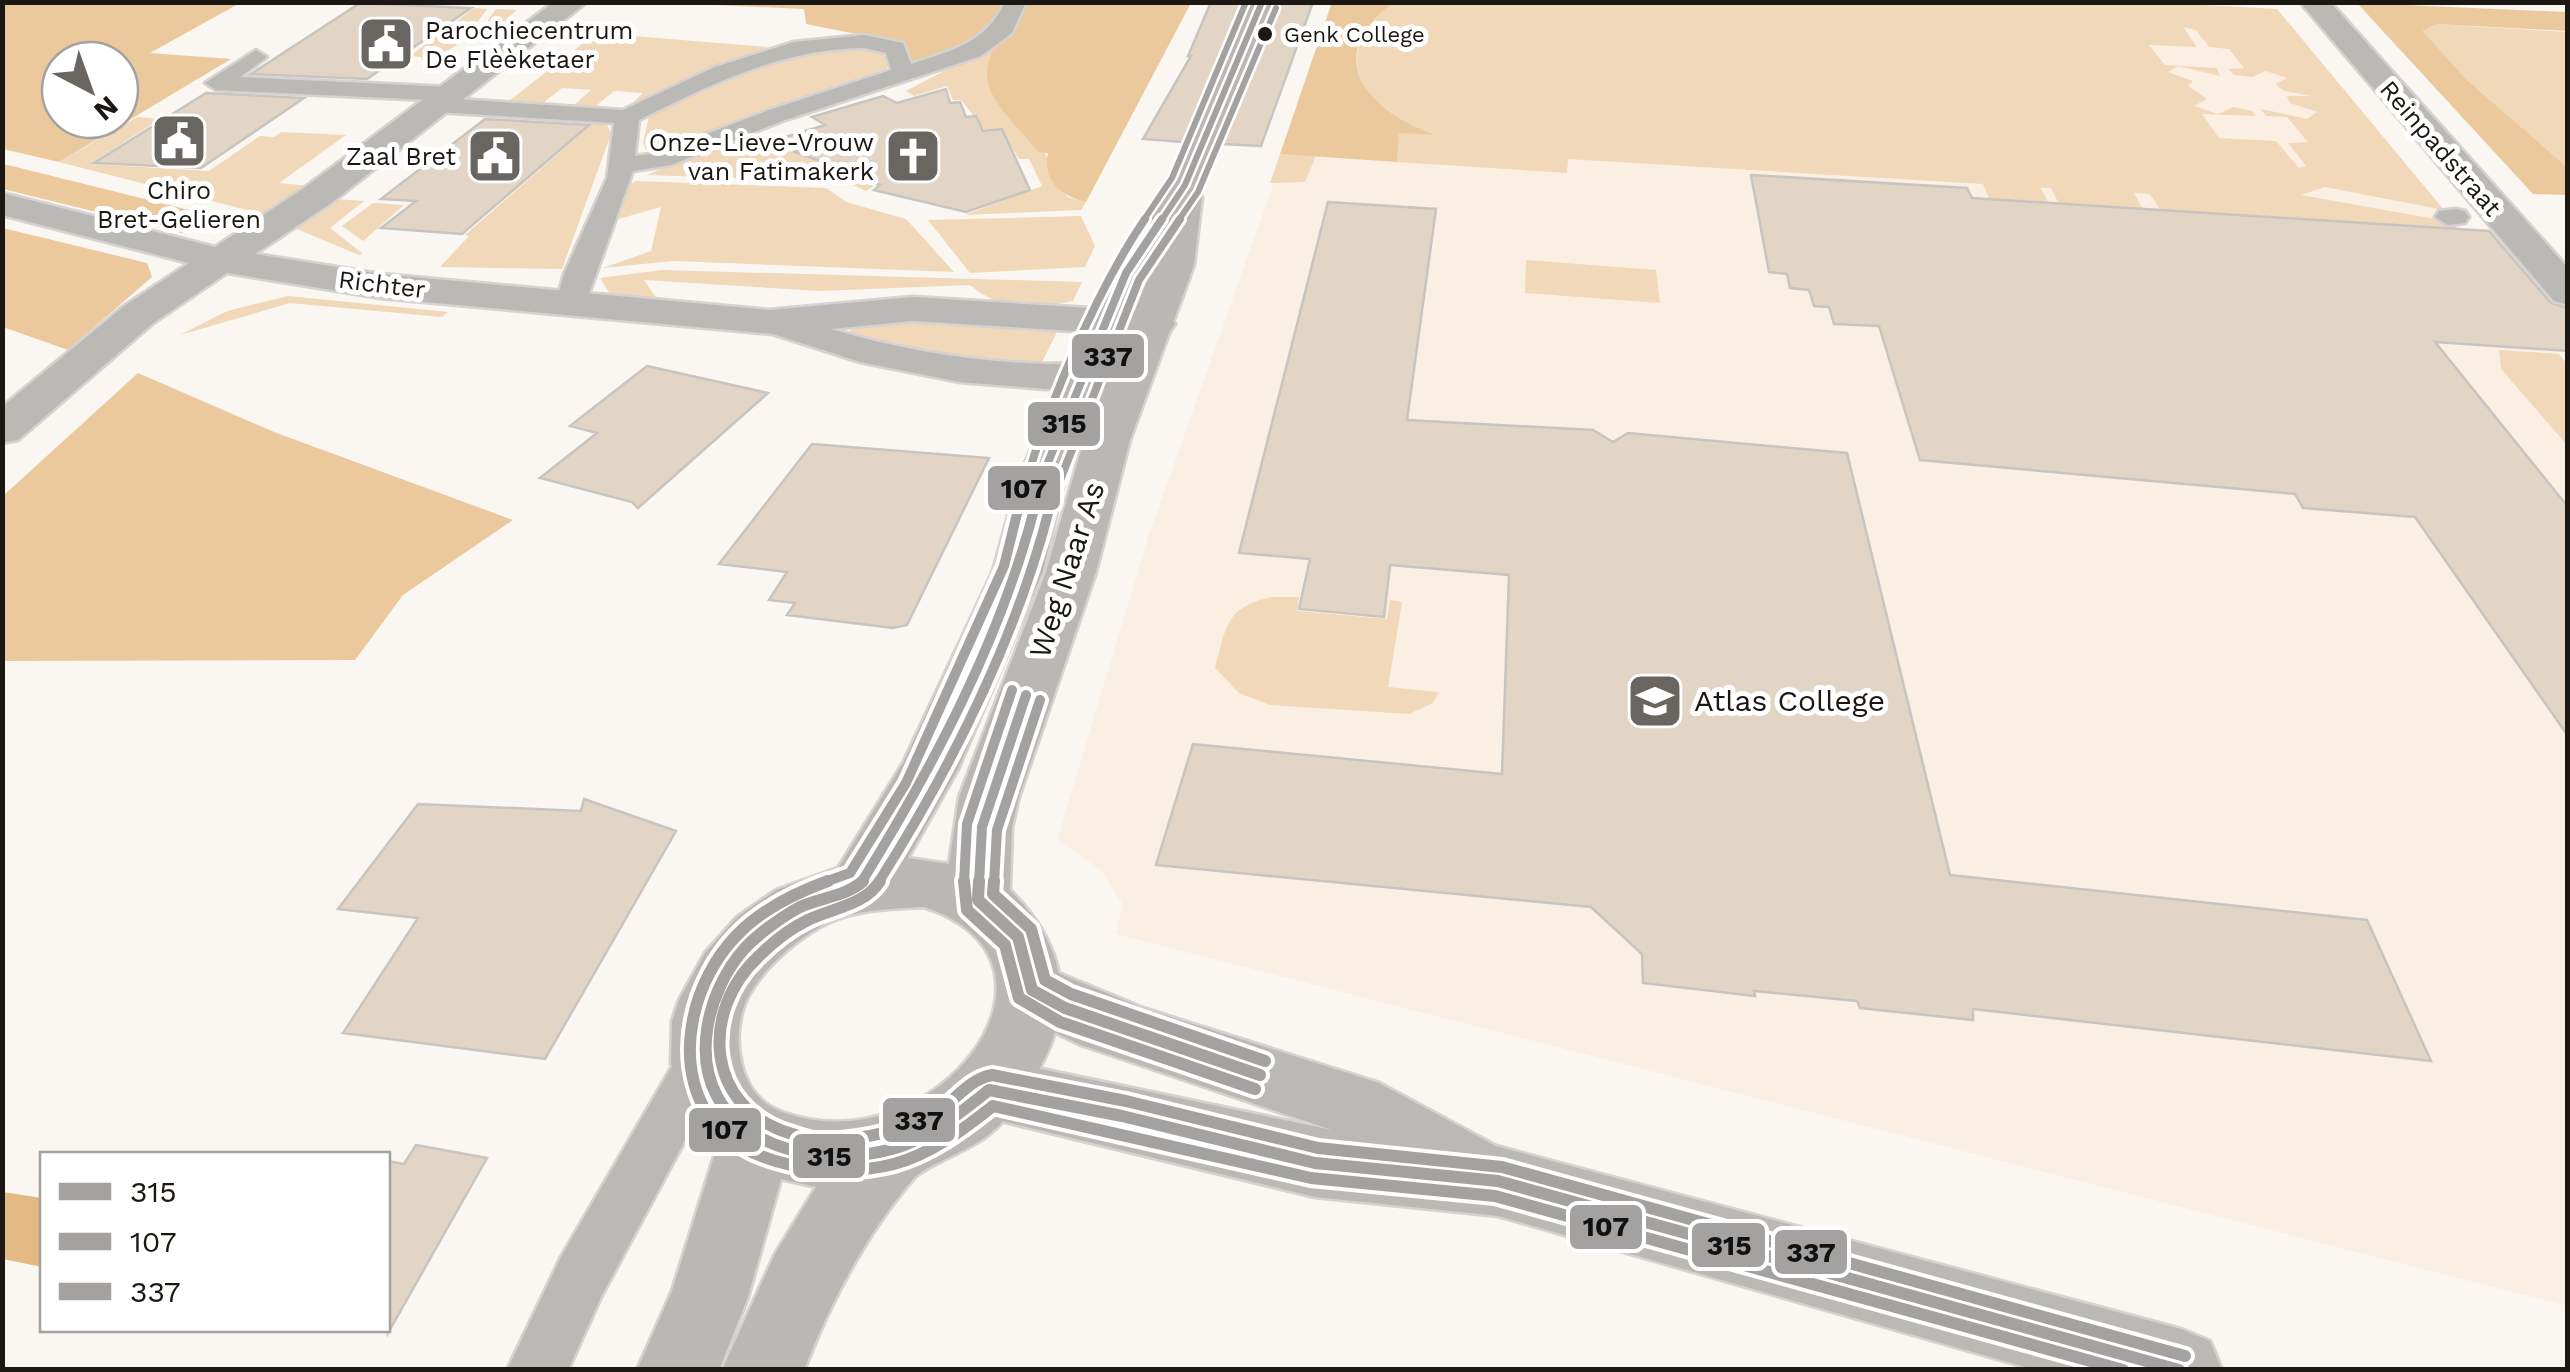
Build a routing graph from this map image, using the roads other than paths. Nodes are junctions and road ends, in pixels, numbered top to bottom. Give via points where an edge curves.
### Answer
1 (573, 2) edge
2 (1016, 2) edge
3 (1262, 2) edge
4 (2314, 2) edge
5 (256, 57) dead end
6 (904, 76) junction
7 (443, 99) junction
8 (628, 118) junction
9 (620, 165) junction
10 (1185, 185) junction
11 (2, 204) edge
12 (225, 261) junction
13 (2568, 293) edge
14 (571, 302) junction
15 (769, 322) junction
16 (1105, 322) junction
17 (1155, 324) junction
18 (1133, 374) junction
19 (1082, 378) junction
20 (2, 430) edge
21 (860, 885) junction
22 (978, 900) junction
23 (1032, 990) junction
24 (703, 1060) junction
25 (989, 1090) junction
26 (756, 1138) junction
27 (892, 1149) junction
28 (1498, 1181) junction
29 (536, 1370) edge
30 (678, 1370) edge
31 (763, 1370) edge
32 (2181, 1370) edge

1 - 7 street
2 - 6 lane via 1004,28 972,51
3 - 10 main road, Weg Naar As
4 - 13 street, Reinpadstraat
5 - 7 lane via 216,83
6 - 8 lane via 895,48 876,42 798,44
6 - 9 lane via 777,114 662,160
7 - 8 lane
7 - 12 street
8 - 9 lane
9 - 14 lane
10 - 16 main road, Weg Naar As via 1131,262
10 - 17 main road, Weg Naar As via 1175,265
11 - 12 street, Richter
12 - 14 street, Richter via 365,284
12 - 20 street via 138,315
14 - 15 street, Richter
15 - 16 street, Richter via 913,309
15 - 19 street, Richter via 874,357 1045,380
16 - 17 street, Richter
16 - 19 main road, Weg Naar As
17 - 18 main road, Weg Naar As
18 - 19 street, Richter
18 - 22 main road, Weg Naar As via 1071,572 989,797
19 - 21 main road, Weg Naar As via 1042,477 1018,571 919,790
21 - 22 main road via 924,882
21 - 24 main road via 798,908 746,948 711,1002
22 - 23 main road via 1018,938
23 - 25 main road via 1022,1040
23 - 28 street via 1186,1052 1341,1100
24 - 26 main road via 719,1104
24 - 29 lane
25 - 27 main road via 946,1125
25 - 28 street via 1315,1163
26 - 27 main road via 819,1157
26 - 30 main road via 709,1297
27 - 31 main road via 855,1190
28 - 32 street

